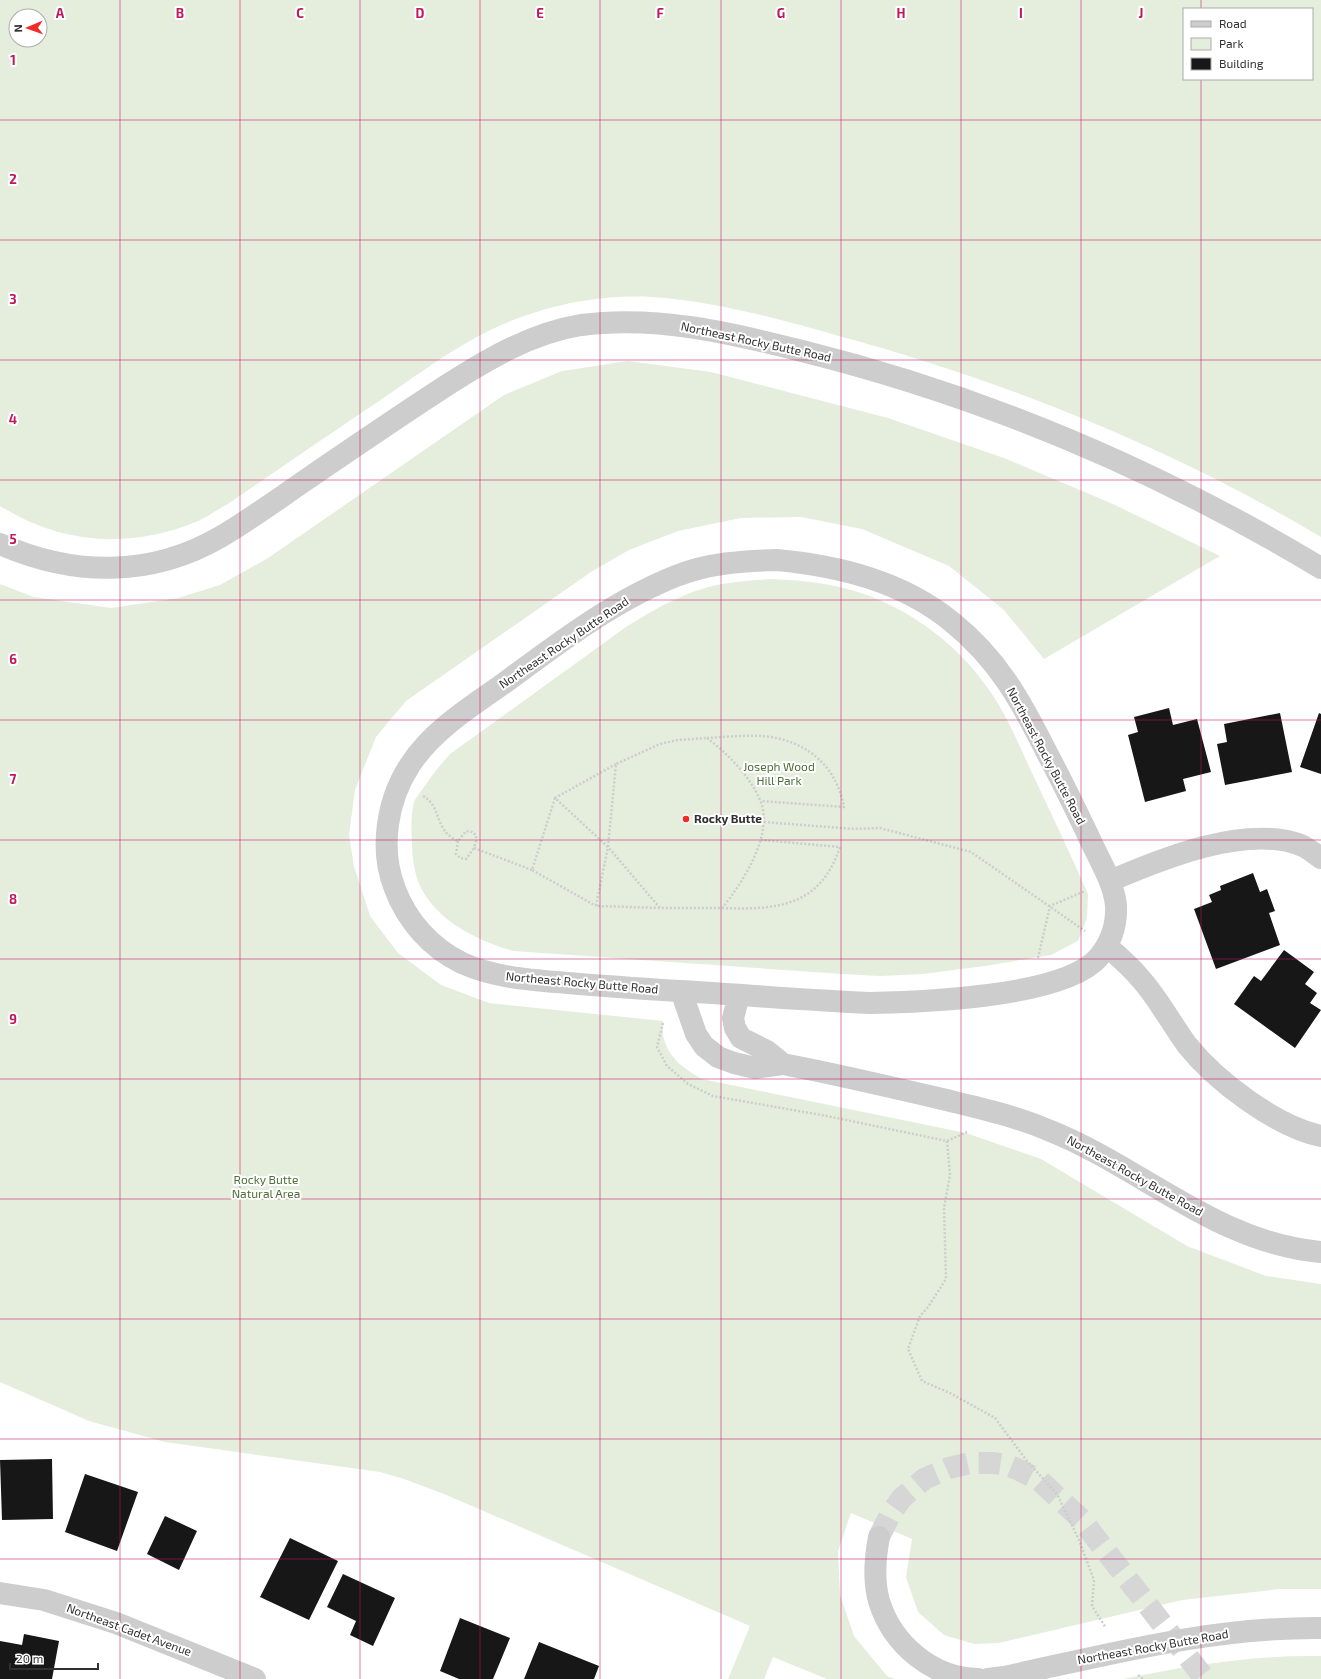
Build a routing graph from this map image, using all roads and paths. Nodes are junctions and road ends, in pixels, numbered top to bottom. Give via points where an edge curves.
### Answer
1 (0, 544) edge
2 (1321, 568) edge
3 (707, 738) junction
4 (616, 764) junction
5 (419, 794) dead end
6 (555, 798) junction
7 (761, 801) junction
8 (764, 822) junction
9 (761, 840) junction
10 (458, 841) junction
11 (608, 847) junction
12 (474, 848) junction
13 (1321, 858) edge
14 (532, 870) junction
15 (1110, 881) junction
16 (596, 906) junction
17 (1050, 906) junction
18 (660, 908) junction
19 (722, 908) junction
20 (1107, 946) junction
21 (1030, 988) junction
22 (681, 991) junction
23 (739, 995) junction
24 (783, 1064) junction
25 (986, 1110) junction
26 (1321, 1136) edge
27 (947, 1141) junction
28 (1321, 1252) edge
29 (879, 1537) tunnel mouth
30 (0, 1593) edge
31 (1321, 1628) edge
32 (1121, 1651) junction
33 (255, 1679) edge
34 (978, 1679) edge
35 (988, 1679) edge
36 (1143, 1679) edge

1 - 2 street, Northeast Rocky Butte Road via 36,558 82,568 134,567 176,558 220,538 467,372 512,347 538,336 580,325 636,322 683,326 765,342 836,360 1001,412 1080,443 1160,480 1220,510
3 - 4 path via 660,744
3 - 7 path via 726,752
3 - 7 path via 762,736 783,739 803,747 824,763 834,776 844,806
4 - 6 path
4 - 11 path
5 - 10 path via 432,806 445,833
6 - 11 path
6 - 14 path
7 - 8 path
8 - 9 path
8 - 17 path via 880,828 971,852
9 - 19 path via 747,874
9 - 19 path via 840,847 825,878 815,889 800,898 778,906
10 - 12 path via 466,831 472,832 476,835
10 - 12 path via 456,854 460,858 466,859
11 - 16 path
11 - 18 path
12 - 14 path
13 - 15 street via 1303,847 1283,841 1246,840 1155,862
14 - 16 path
15 - 17 path
15 - 20 street, Northeast Rocky Butte Road via 1116,904 1116,921
15 - 22 street, Northeast Rocky Butte Road via 1016,694 979,646 951,621 924,602 900,590 839,569 777,560 745,560 712,565 678,574 620,603 532,662 438,733 410,764 398,787 390,811 387,838 390,878 410,919 430,941 461,962 484,971 526,980
16 - 18 path
17 - 20 path
17 - 21 path
18 - 19 path
20 - 21 street, Northeast Rocky Butte Road via 1097,959 1084,969 1069,977
20 - 26 street via 1140,978 1188,1046 1221,1080 1270,1114
21 - 23 street, Northeast Rocky Butte Road via 963,997 869,1003
22 - 23 street, Northeast Rocky Butte Road
22 - 24 street, Northeast Rocky Butte Road via 696,1034 704,1046 718,1057 755,1068
22 - 27 path via 663,1021 657,1047 667,1066 688,1084 713,1096
23 - 24 street via 733,1018 734,1028 741,1038 767,1051
24 - 25 street, Northeast Rocky Butte Road
25 - 27 path via 966,1133
25 - 28 street, Northeast Rocky Butte Road via 1048,1129 1074,1141 1106,1157 1180,1202 1245,1235 1273,1244
27 - 32 path via 950,1175 944,1208 946,1279 920,1316 908,1349 922,1381 950,1392 995,1418 1027,1461 1057,1494 1080,1540 1094,1580 1092,1606
29 - 34 street via 876,1585 879,1601 894,1632 906,1648 935,1668 969,1679
30 - 33 street, Northeast Cadet Avenue via 44,1600 116,1623
31 - 32 street, Northeast Rocky Butte Road via 1261,1629 1226,1633
32 - 35 street, Northeast Rocky Butte Road
32 - 36 path via 1134,1671

